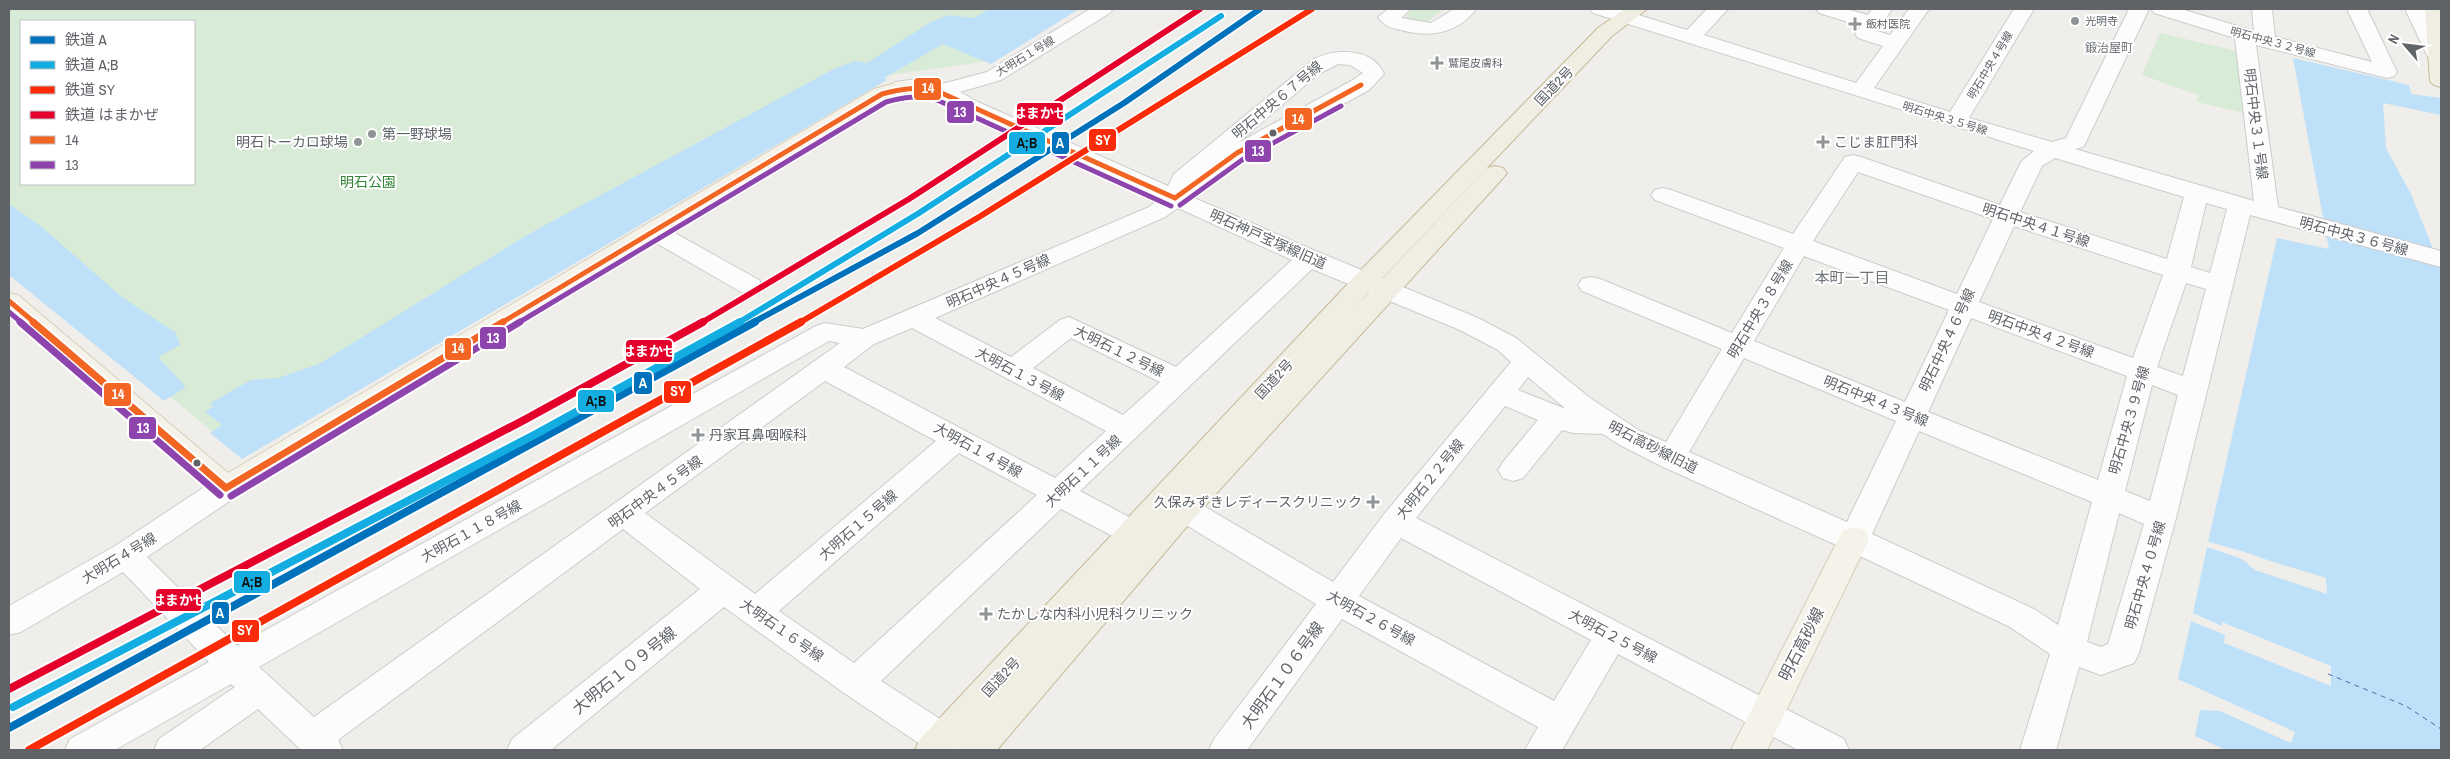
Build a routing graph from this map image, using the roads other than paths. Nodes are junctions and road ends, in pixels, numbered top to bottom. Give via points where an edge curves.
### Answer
1 (1103, 9) edge
2 (1401, 9) edge
3 (1466, 9) edge
4 (1600, 9) edge
5 (1718, 9) edge
6 (1826, 9) edge
7 (1919, 9) edge
8 (2024, 9) edge
9 (2139, 9) edge
10 (2161, 9) edge
11 (2262, 9) edge
12 (2357, 9) edge
13 (1631, 13) edge
14 (2429, 14) edge
15 (1878, 16) edge
16 (1692, 38) junction
17 (2255, 38) junction
18 (1895, 43) junction
19 (2441, 80) edge
20 (903, 87) joint
21 (942, 90) junction
22 (1861, 91) junction
23 (1956, 121) junction
24 (1246, 125) junction
25 (1266, 138) junction
26 (2052, 150) junction
27 (1853, 162) joint
28 (2197, 193) junction
29 (1663, 195) dead end
30 (1175, 198) junction
31 (2253, 210) junction
32 (2007, 216) junction
33 (655, 232) junction
34 (1798, 245) junction
35 (1309, 258) junction
36 (2441, 259) edge
37 (2177, 271) junction
38 (1591, 285) dead end
39 (2220, 285) junction
40 (750, 286) dead end
41 (1376, 286) junction
42 (9, 301) edge
43 (1963, 305) junction
44 (915, 318) junction
45 (865, 338) junction
46 (1738, 345) junction
47 (1527, 360) junction
48 (823, 368) junction
49 (1013, 370) junction
50 (2142, 371) junction
51 (1179, 380) junction
52 (2193, 390) junction
53 (1499, 393) junction
54 (1557, 416) junction
55 (1912, 416) junction
56 (1606, 424) junction
57 (1126, 430) junction
58 (958, 438) junction
59 (1671, 458) junction
60 (1513, 470) dead end
61 (226, 488) junction
62 (1058, 494) junction
63 (2107, 496) junction
64 (1184, 509) junction
65 (625, 514) junction
66 (2161, 518) junction
67 (1396, 521) junction
68 (1133, 533) junction
69 (1854, 539) junction
70 (126, 555) junction
71 (723, 589) junction
72 (1337, 600) junction
73 (757, 611) junction
74 (9, 622) edge
75 (1612, 635) junction
76 (2068, 649) junction
77 (233, 664) junction
78 (856, 682) junction
79 (260, 689) junction
80 (1765, 716) junction
81 (1551, 736) edge
82 (319, 744) edge
83 (952, 748) edge
84 (83, 750) edge
85 (172, 750) edge
86 (525, 750) edge
87 (1227, 750) edge
88 (1749, 750) edge
89 (1831, 750) edge
90 (2038, 750) edge

1 - 21 street, 大明石１号線 via 994,76
2 - 3 street via 1388,17 1391,21 1422,30 1436,29
4 - 13 street, 明石中央３５号線
5 - 16 street
6 - 15 street
7 - 18 street
8 - 23 street, 明石中央４号線
9 - 26 street, 明石中央４６号線 via 2075,142
10 - 17 street, 明石中央３２号線
11 - 17 street, 明石中央３１号線
12 - 17 street, 明石中央３２号線 via 2387,72
13 - 16 street, 明石中央３５号線
13 - 41 highway, 国道2号 via 1622,37
14 - 19 highway
15 - 18 street via 1865,34
16 - 22 street, 明石中央３５号線
17 - 31 street, 明石中央３１号線 via 2266,199
18 - 22 street
20 - 21 street, 明石神戸宝塚線旧道 via 918,85
20 - 33 main road via 882,94
21 - 30 street, 明石神戸宝塚線旧道 via 970,107
22 - 23 street, 明石中央３５号線
23 - 26 street, 明石中央３５号線
24 - 25 street via 1251,137
24 - 25 street, 明石中央６７号線 via 1326,60 1340,56 1373,71 1374,74 1360,85
24 - 30 street, 明石中央６７号線 via 1182,179
25 - 30 street, 明石中央６７号線 via 1237,153
26 - 28 street, 明石中央３５号線
26 - 32 street, 明石中央４６号線 via 2032,162
27 - 32 street, 明石中央４１号線
27 - 34 street, 明石中央３８号線
28 - 31 street, 明石中央３５号線
28 - 37 street, 明石中央３９号線
29 - 34 street, 明石中央４２号線
30 - 35 street, 明石神戸宝塚線旧道
30 - 44 street, 明石中央４５号線 via 1157,212
31 - 36 street, 明石中央３６号線
31 - 39 street, 明石中央４０号線
32 - 37 street, 明石中央４１号線
32 - 43 street, 明石中央４６号線
33 - 40 street
33 - 61 main road
34 - 43 street, 明石中央４２号線
34 - 46 street, 明石中央３８号線
35 - 41 street, 明石神戸宝塚線旧道
35 - 51 street, 大明石１１号線
37 - 39 street, 明石中央４１号線
37 - 50 street, 明石中央３９号線
38 - 46 street, 明石中央４３号線
39 - 52 street, 明石中央４０号線
41 - 47 street, 明石高砂線旧道 via 1469,324 1507,344
41 - 64 highway, 国道2号
41 - 68 highway, 国道2号
42 - 61 main road
43 - 50 street, 明石中央４２号線
43 - 55 street, 明石中央４６号線
44 - 45 street, 明石中央４５号線
44 - 49 street, 大明石１３号線
45 - 48 street, 明石中央４５号線
45 - 77 street, 大明石１１８号線 via 825,332
46 - 55 street, 明石中央４３号線
46 - 59 street, 明石中央３８号線
47 - 53 street, 大明石２２号線
47 - 56 street, 明石高砂線旧道
48 - 58 street, 大明石１４号線
48 - 65 street, 明石中央４５号線
49 - 51 street, 大明石１２号線 via 1070,326
49 - 57 street, 大明石１３号線
50 - 52 street, 明石中央４２号線
50 - 63 street, 明石中央３９号線
51 - 57 street, 大明石１１号線
52 - 66 street, 明石中央４０号線
53 - 54 street
53 - 67 street, 大明石２２号線
54 - 56 street via 1573,422
54 - 60 street
55 - 63 street, 明石中央４３号線
55 - 69 street, 明石中央４６号線
56 - 59 street, 明石高砂線旧道
57 - 62 street, 大明石１１号線
58 - 62 street, 大明石１４号線
58 - 73 street, 大明石１５号線
59 - 69 street, 明石高砂線旧道
61 - 70 street, 大明石４号線
62 - 68 street, 大明石１４号線
62 - 78 street, 大明石１１号線
63 - 66 street, 明石中央４３号線
63 - 76 street, 明石中央３９号線
64 - 72 street, 大明石２６号線
64 - 83 highway, 国道2号
65 - 71 street, 大明石１６号線
65 - 82 street, 明石中央４５号線
66 - 76 street, 明石中央４０号線 via 2122,653 2101,660
67 - 72 street, 大明石２２号線
67 - 75 street, 大明石２５号線
68 - 83 highway, 国道2号
69 - 76 street, 明石中央４０号線 via 2022,618
69 - 80 main road, 明石高砂線
70 - 74 street, 大明石４号線
70 - 77 street, 明石中央４５号線
71 - 73 street, 大明石１６号線
71 - 86 street, 大明石１０９号線
72 - 81 street, 大明石２６号線
72 - 87 street, 大明石１０６号線
73 - 78 street, 大明石１６号線
75 - 80 street, 大明石２５号線
75 - 81 street
76 - 90 street, 明石中央３９号線
77 - 79 street, 明石中央４５号線
77 - 84 street, 大明石１１８号線
78 - 83 street, 大明石１６号線
79 - 82 street, 明石中央４５号線
79 - 85 street
80 - 88 main road, 明石高砂線
80 - 89 street, 大明石２５号線

